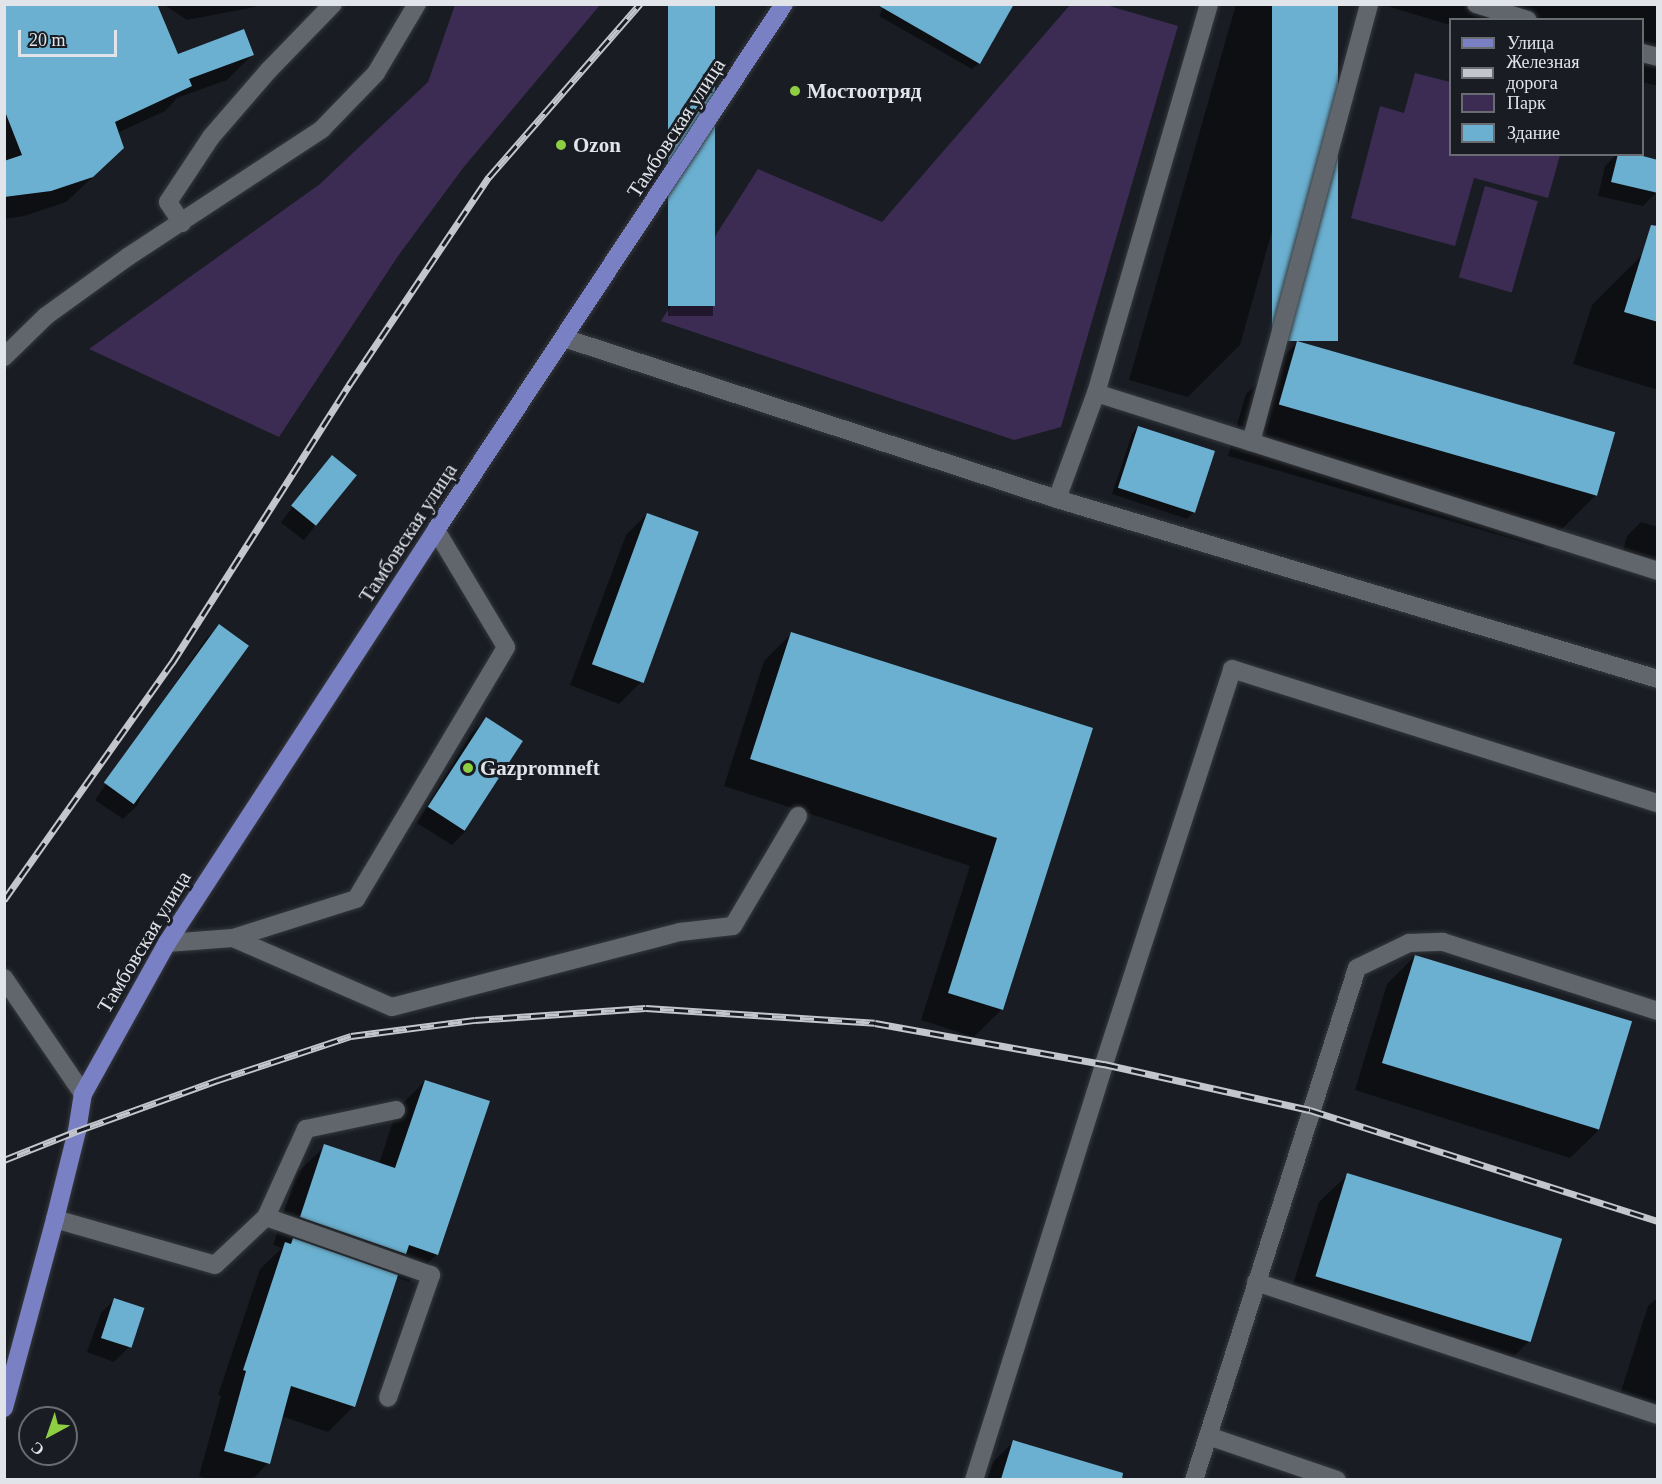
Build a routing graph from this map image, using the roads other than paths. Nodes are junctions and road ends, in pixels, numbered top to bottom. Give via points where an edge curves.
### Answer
1 (333, 4) edge
2 (417, 4) edge
3 (784, 4) edge
4 (1209, 4) edge
5 (1369, 4) edge
6 (1476, 4) edge
7 (1522, 18) edge
8 (182, 223) junction
9 (564, 338) junction
10 (4, 357) edge
11 (1096, 393) junction
12 (1251, 442) junction
13 (1057, 499) junction
14 (435, 530) junction
15 (1658, 571) edge
16 (1658, 679) edge
17 (1658, 803) edge
18 (798, 816) dead end
19 (233, 938) junction
20 (167, 943) junction
21 (4, 978) edge
22 (1658, 1011) edge
23 (83, 1094) junction
24 (396, 1110) dead end
25 (266, 1217) junction
26 (55, 1219) junction
27 (1256, 1282) junction
28 (388, 1398) dead end
29 (4, 1408) edge
30 (1658, 1415) edge
31 (1208, 1436) junction
32 (974, 1479) edge
33 (1194, 1479) edge
34 (1337, 1479) edge

1 - 8 street via 211,137 168,202
2 - 8 street via 376,73 322,129
3 - 9 main road, Тамбовская улица
4 - 11 street
5 - 12 street
6 - 7 street
8 - 10 street via 46,316
9 - 13 street
9 - 14 main road, Тамбовская улица
11 - 12 street
11 - 13 street
12 - 15 street
13 - 16 street
14 - 19 street via 506,647 356,899
14 - 20 main road, Тамбовская улица
17 - 32 street via 1232,669
18 - 19 street via 733,926 680,932 392,1007
19 - 20 street
20 - 23 main road, Тамбовская улица
21 - 23 street
22 - 27 street via 1443,942 1409,943 1356,968
23 - 26 main road, Тамбовская улица
24 - 25 street via 306,1129
25 - 26 street via 214,1265
25 - 28 street via 431,1275
26 - 29 main road, Тамбовская улица
27 - 30 street
27 - 31 street
31 - 33 street
31 - 34 street

